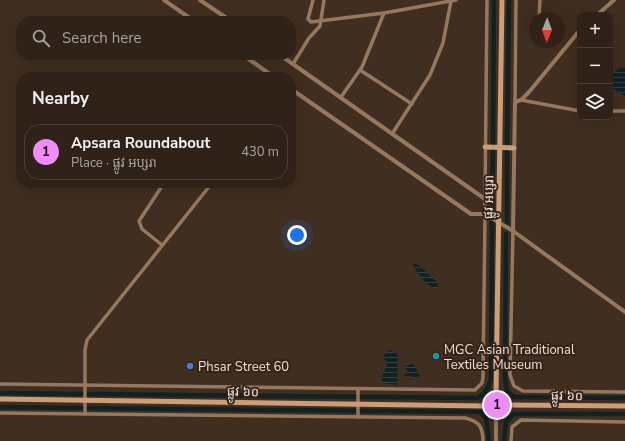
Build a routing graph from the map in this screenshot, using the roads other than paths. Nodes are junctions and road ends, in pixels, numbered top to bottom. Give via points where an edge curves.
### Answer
1 (164, 0) edge
2 (200, 0) edge
3 (313, 0) edge
4 (324, 0) edge
5 (456, 0) edge
6 (487, 0) edge
7 (502, 0) edge
8 (516, 0) edge
9 (540, 0) edge
10 (614, 0) edge
11 (447, 1) edge
12 (452, 1) junction
13 (539, 12) edge
14 (600, 12) edge
15 (384, 13) junction
16 (187, 16) edge
17 (224, 16) edge
18 (321, 21) junction
19 (577, 34) edge
20 (296, 59) edge
21 (250, 60) edge
22 (287, 60) edge
23 (295, 60) edge
24 (293, 64) junction
25 (360, 70) junction
26 (267, 72) edge
27 (296, 92) edge
28 (341, 97) junction
29 (521, 100) junction
30 (515, 102) junction
31 (412, 104) junction
32 (577, 110) edge
33 (613, 111) edge
34 (625, 111) edge
35 (392, 134) junction
36 (485, 147) junction
37 (500, 148) junction
38 (514, 148) junction
39 (161, 188) edge
40 (208, 188) edge
41 (485, 199) junction
42 (485, 214) junction
43 (499, 222) junction
44 (513, 231) junction
45 (162, 245) junction
46 (625, 312) edge
47 (0, 384) edge
48 (86, 386) junction
49 (358, 390) junction
50 (625, 392) edge
51 (496, 394) junction
52 (0, 399) edge
53 (86, 399) junction
54 (358, 404) junction
55 (508, 405) junction
56 (486, 406) junction
57 (625, 406) edge
58 (0, 413) edge
59 (86, 414) junction
60 (358, 416) junction
61 (496, 416) junction
62 (625, 422) edge
63 (483, 441) edge
64 (496, 441) edge
65 (511, 441) edge

1 - 16 street
2 - 17 street
3 - 18 street via 309,21
4 - 18 street
5 - 12 street
6 - 36 street
7 - 37 main road, ផ្លូវ អប្សរា
8 - 30 street
9 - 13 street
10 - 14 street
11 - 12 street
11 - 15 street
12 - 31 street via 440,52 425,85
15 - 18 street
15 - 25 street
18 - 20 street via 319,28 309,38
19 - 29 street
21 - 26 street
22 - 24 street
23 - 24 street
24 - 28 street
25 - 28 street
25 - 31 street
27 - 42 street via 471,214
28 - 35 street
29 - 30 street
29 - 32 street
30 - 38 street
31 - 35 street
33 - 34 street
35 - 41 street
36 - 37 main road
36 - 41 street
37 - 38 main road
37 - 43 main road, ផ្លូវ អប្សរា
38 - 44 street
39 - 45 street via 139,221 142,229
40 - 45 street
41 - 42 street
42 - 43 street
42 - 49 street via 482,383 470,391
43 - 44 street
43 - 51 main road, ផ្លូវ អប្សរា
44 - 46 street
44 - 50 street via 510,375 514,386 523,390
45 - 48 street via 87,340 84,350
47 - 48 street
48 - 49 street
48 - 53 street
49 - 54 street
51 - 55 main road via 505,398
51 - 56 main road via 490,396
52 - 53 main road, ផ្លូវ ៦០
53 - 54 main road, ផ្លូវ ៦០
53 - 59 street
54 - 56 main road, ផ្លូវ ៦០
54 - 60 street
55 - 57 main road, ផ្លូវ ៦០
55 - 61 main road via 505,412
56 - 61 main road via 489,412
58 - 59 street
59 - 60 street
60 - 63 street via 472,420 481,427
61 - 64 street
62 - 65 street via 521,420 512,427

